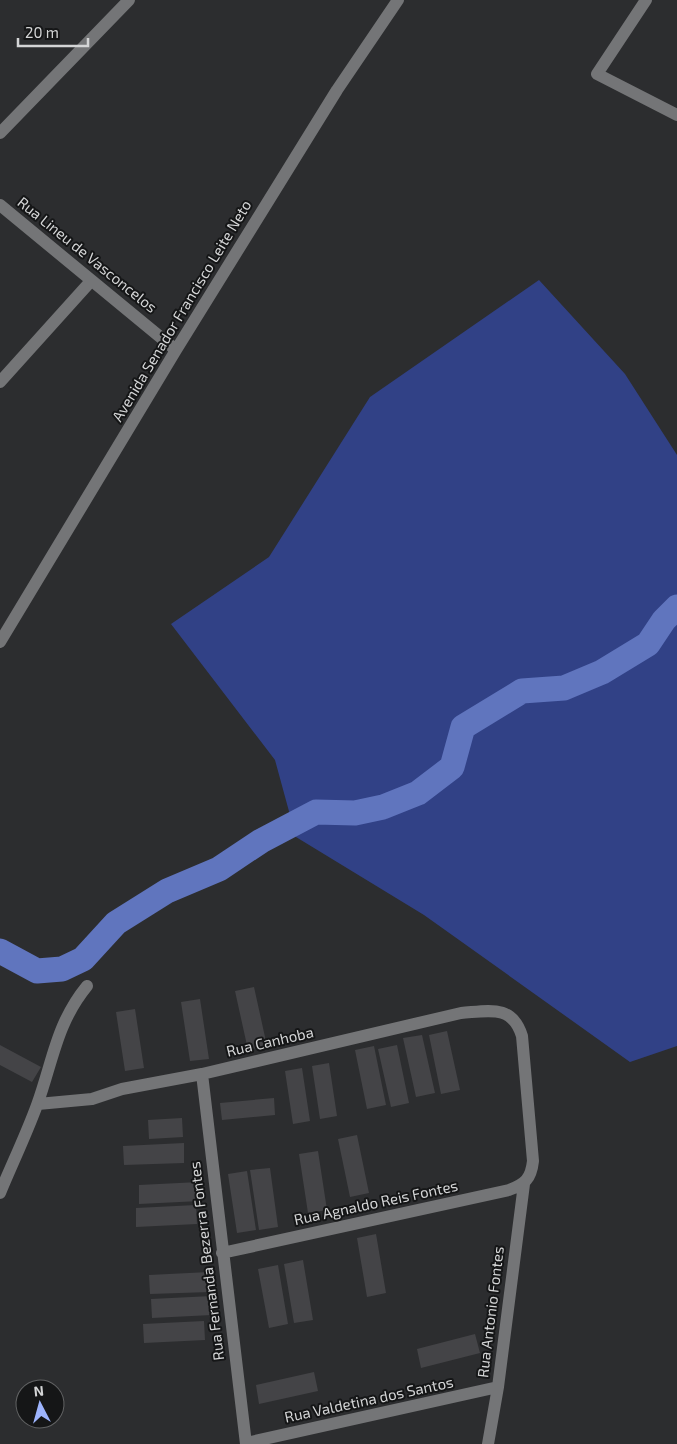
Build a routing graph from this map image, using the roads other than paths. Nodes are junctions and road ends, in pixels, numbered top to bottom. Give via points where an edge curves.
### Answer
1 (129, 0) edge
2 (398, 0) edge
3 (646, 0) edge
4 (677, 115) edge
5 (0, 133) edge
6 (0, 205) edge
7 (91, 281) junction
8 (176, 350) junction
9 (0, 382) edge
10 (0, 642) edge
11 (87, 986) dead end
12 (510, 1014) joint
13 (202, 1074) junction
14 (38, 1104) junction
15 (528, 1179) junction
16 (0, 1193) edge
17 (222, 1253) junction
18 (498, 1387) junction
19 (246, 1444) edge
20 (488, 1444) edge

1 - 5 street
2 - 8 street, Avenida Senador Francisco Leite Neto via 337,90
3 - 4 street via 598,74
6 - 7 street, Rua Lineu de Vasconcelos
7 - 8 street, Rua Lineu de Vasconcelos
7 - 9 street
8 - 10 street, Avenida Senador Francisco Leite Neto
11 - 14 street via 63,1021
12 - 13 street, Rua Canhoba via 490,1011 461,1013
12 - 15 street, Rua Antonio Fontes via 518,1023 522,1036 533,1161
13 - 14 street, Rua Canhoba via 92,1099
13 - 17 street, Rua Fernanda Bezerra Fontes
14 - 16 street
15 - 17 street, Rua Agnaldo Reis Fontes via 509,1190
15 - 18 street, Rua Antonio Fontes
17 - 19 street, Rua Fernanda Bezerra Fontes
18 - 19 street, Rua Valdetina dos Santos
18 - 20 street, Rua Antonio Fontes

